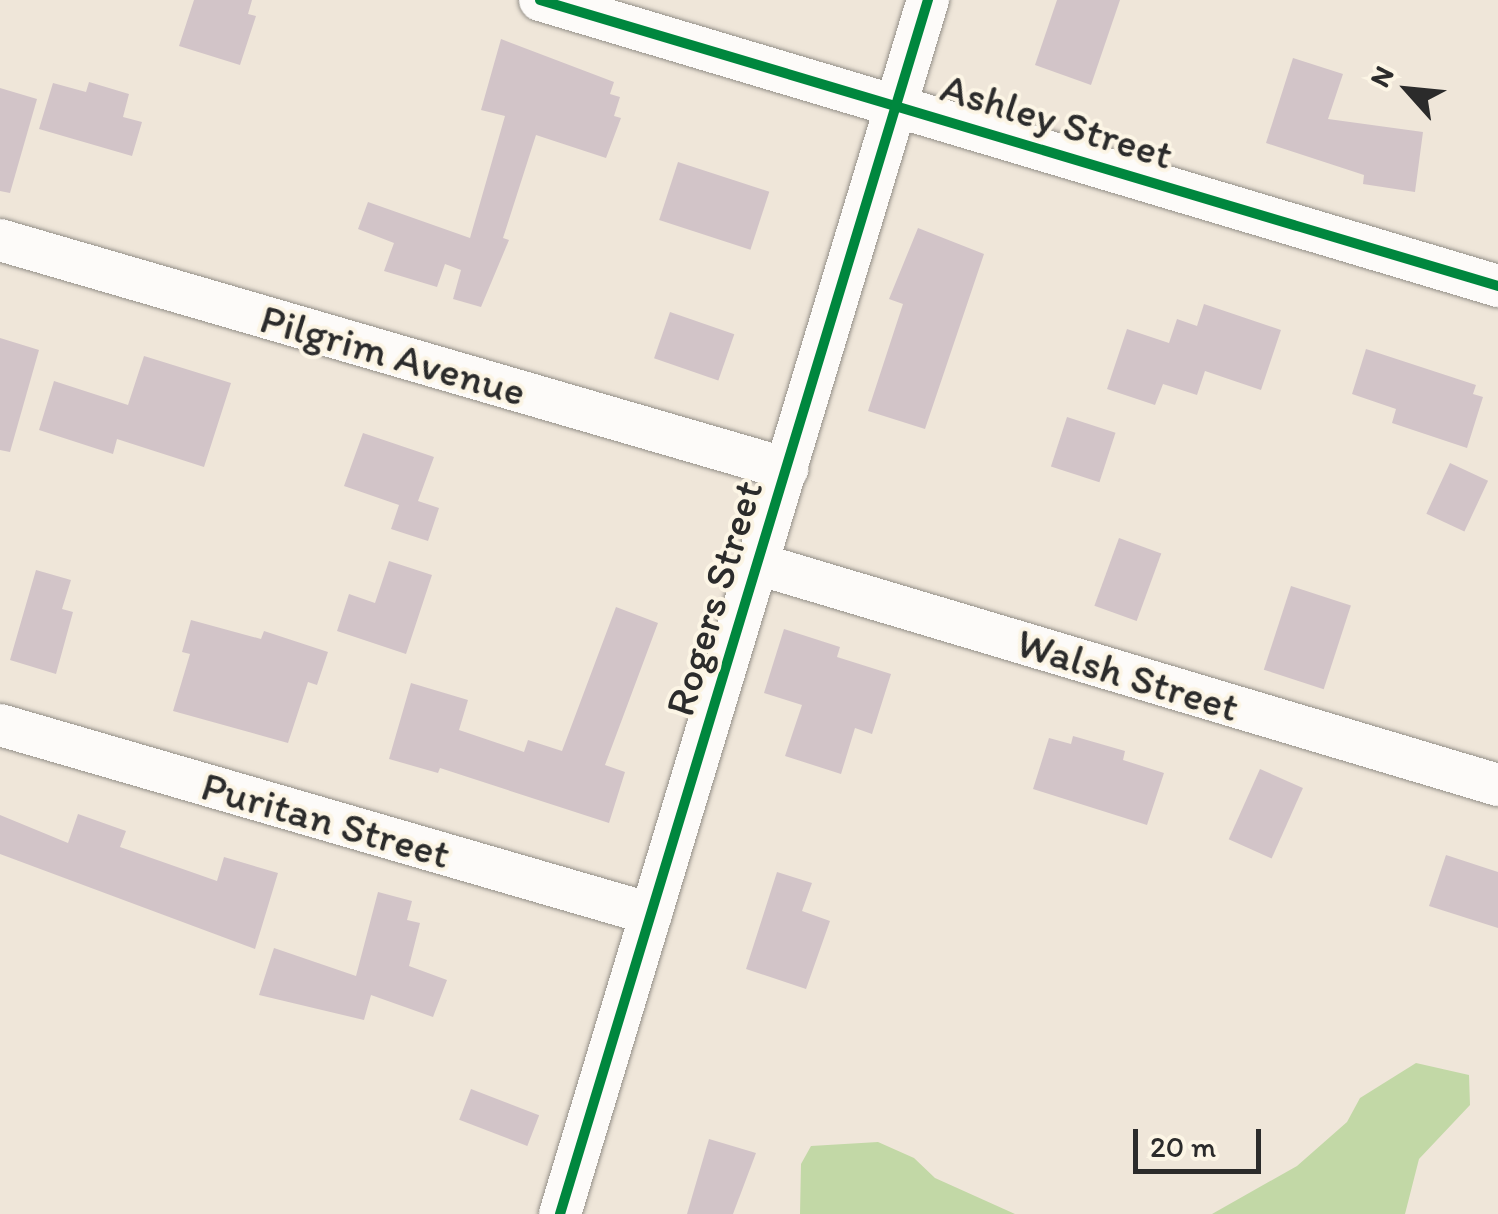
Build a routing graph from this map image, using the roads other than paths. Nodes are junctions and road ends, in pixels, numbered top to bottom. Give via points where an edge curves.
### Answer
1 (540, 0) edge
2 (928, 0) edge
3 (896, 106) junction
4 (0, 240) edge
5 (1498, 286) edge
6 (786, 469) junction
7 (758, 564) junction
8 (0, 724) edge
9 (1498, 786) edge
10 (651, 914) junction
11 (560, 1214) edge

1 - 3 street, Ashley Street
2 - 3 street, Rogers Street
3 - 5 street, Ashley Street
3 - 6 street, Rogers Street
4 - 6 street, Pilgrim Avenue
6 - 7 street, Rogers Street
7 - 9 street, Walsh Street
7 - 10 street, Rogers Street
8 - 10 street, Puritan Street
10 - 11 street, Rogers Street

